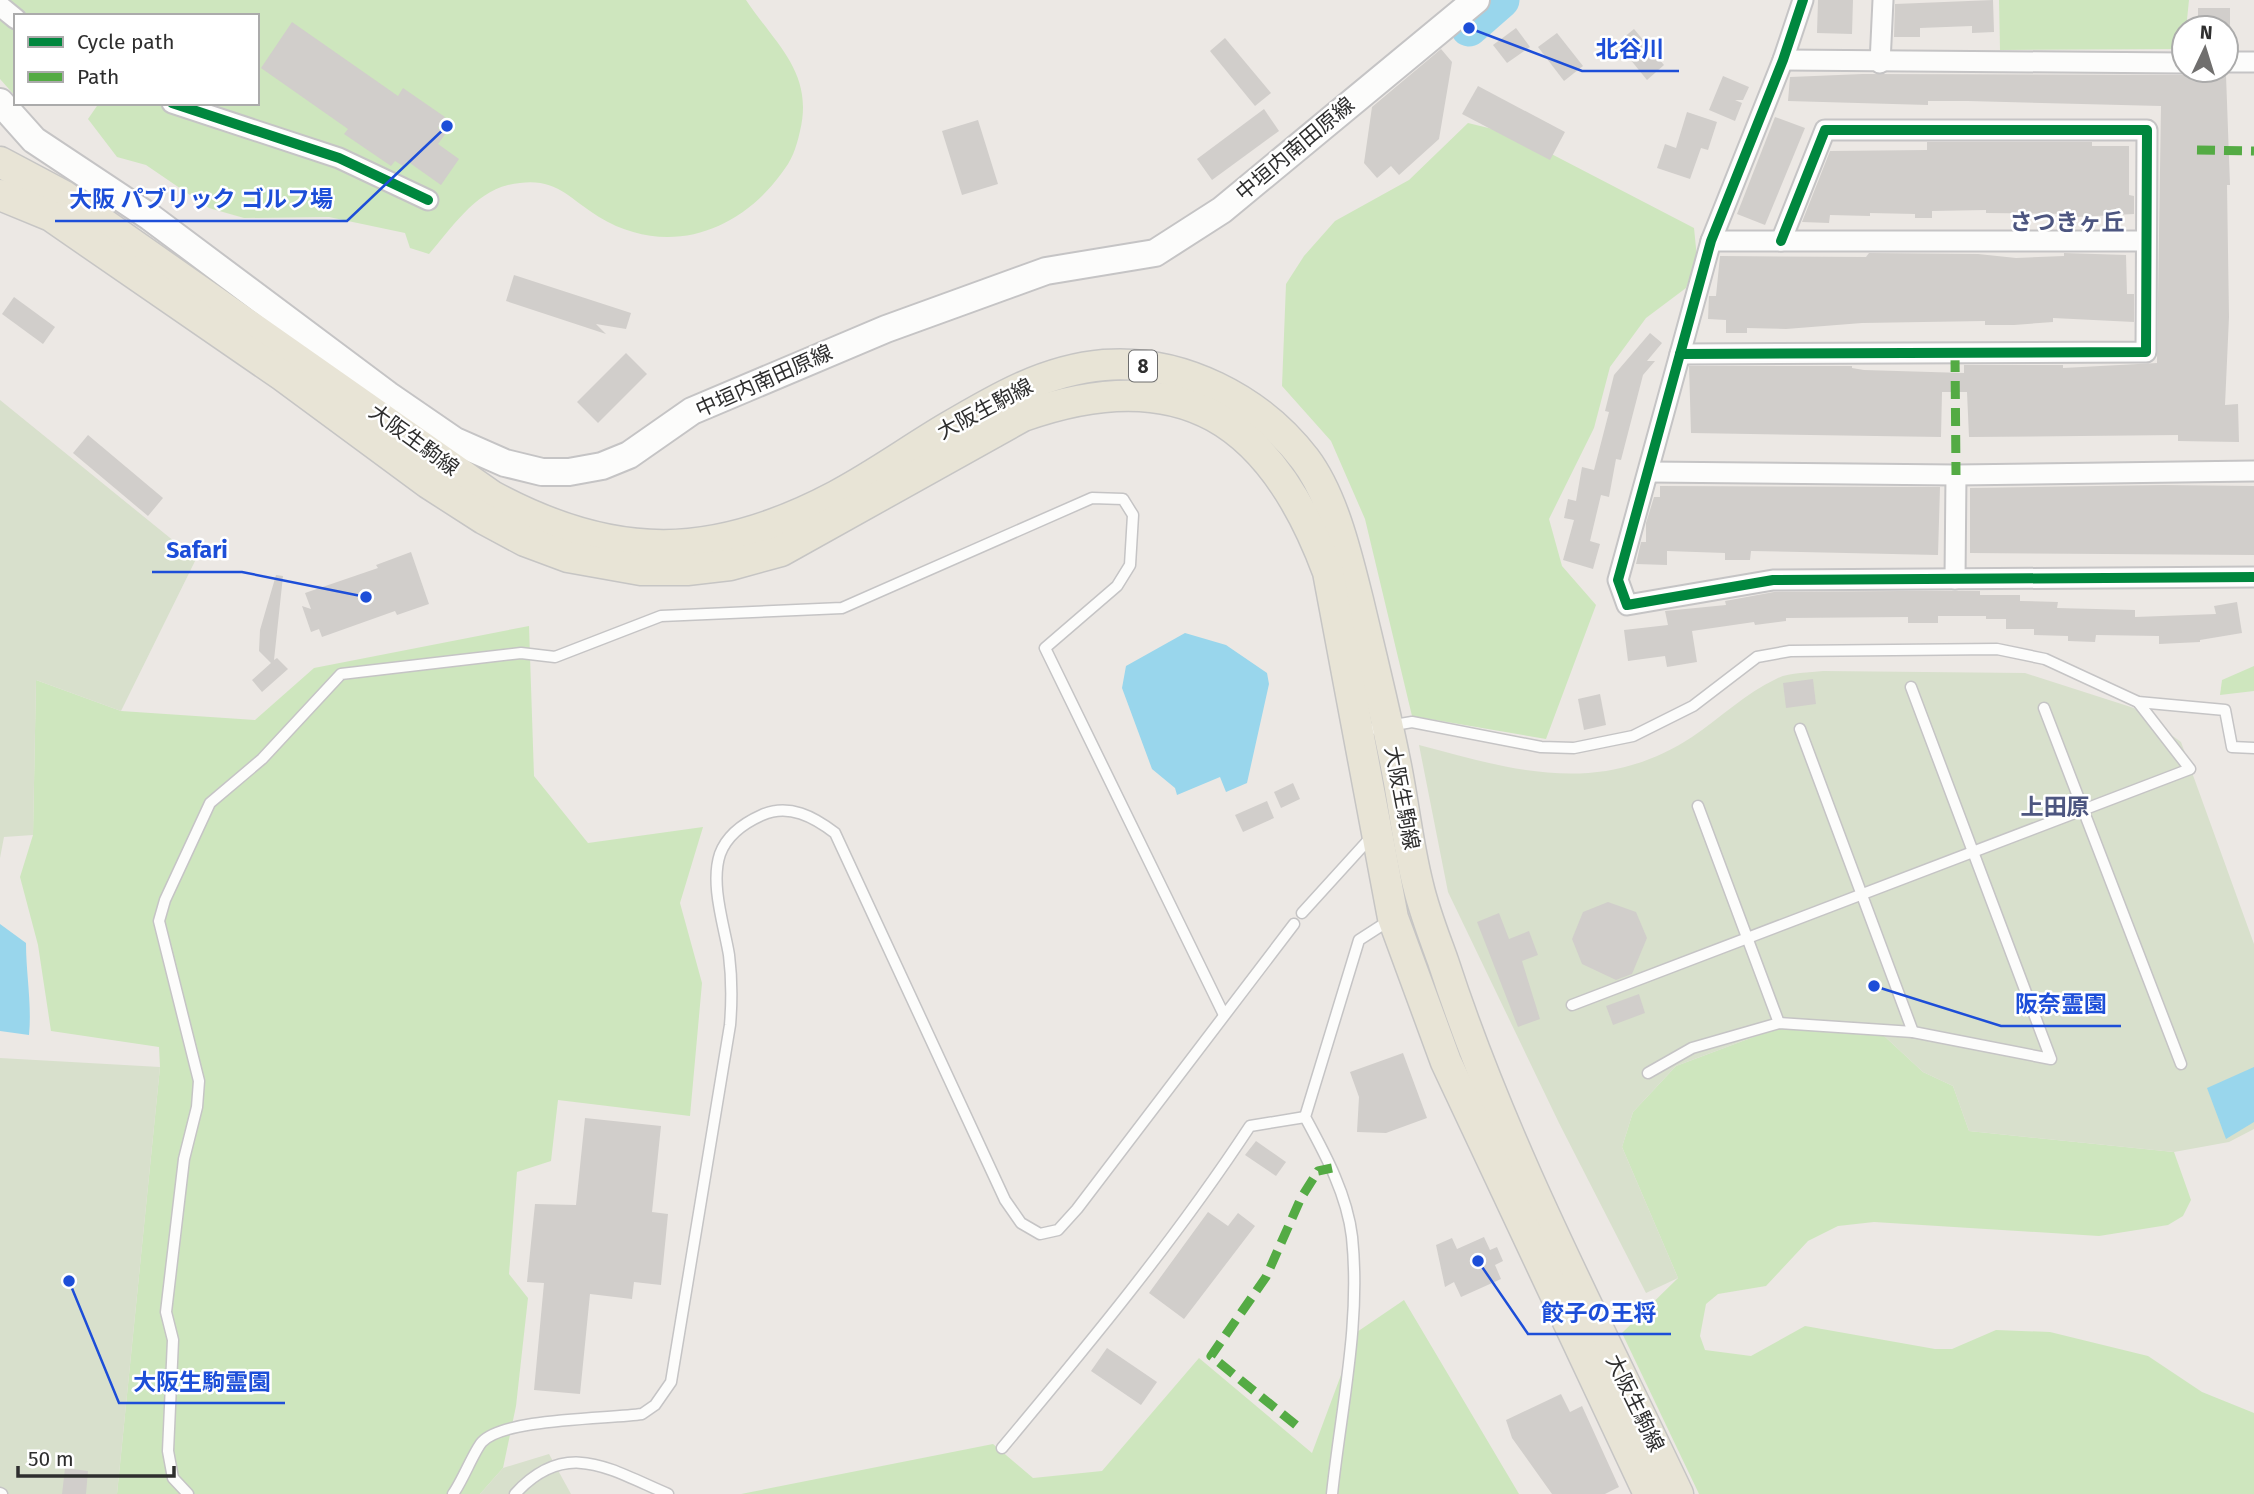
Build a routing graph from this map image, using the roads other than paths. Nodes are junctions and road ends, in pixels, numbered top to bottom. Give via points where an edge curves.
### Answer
1 (1476, 0) edge
2 (1803, 0) edge
3 (1883, 0) edge
4 (0, 6) edge
5 (14, 17) edge
6 (1783, 60) junction
7 (2170, 62) edge
8 (1880, 63) junction
9 (0, 102) edge
10 (178, 105) edge
11 (0, 162) edge
12 (0, 195) edge
13 (428, 200) dead end
14 (1710, 241) junction
15 (1781, 241) junction
16 (2145, 242) junction
17 (1680, 354) junction
18 (2254, 471) edge
19 (1649, 472) junction
20 (1956, 475) junction
21 (2254, 577) edge
22 (1955, 579) junction
23 (1911, 687) dead end
24 (2138, 702) junction
25 (2044, 708) dead end
26 (1373, 728) junction
27 (1800, 729) dead end
28 (2254, 748) edge
29 (1396, 768) junction
30 (1367, 772) junction
31 (1698, 806) dead end
32 (2084, 810) junction
33 (1375, 833) junction
34 (1973, 852) junction
35 (1862, 895) junction
36 (1302, 914) dead end
37 (1393, 918) junction
38 (1294, 924) dead end
39 (1748, 938) junction
40 (1572, 1005) dead end
41 (1224, 1015) junction
42 (1779, 1023) junction
43 (1913, 1032) junction
44 (2181, 1064) dead end
45 (1648, 1073) dead end
46 (1305, 1117) junction
47 (1002, 1448) dead end
48 (188, 1494) edge
49 (453, 1494) edge
50 (515, 1494) edge
51 (668, 1494) edge
52 (1332, 1494) edge
53 (1649, 1494) edge
54 (1678, 1494) edge

1 - 9 main road, 中垣内南田原線 via 1222,210 1155,253 1046,271 886,329 692,411 629,455 569,472 542,472 505,463 455,441 150,217 34,140
2 - 6 street
3 - 8 street
4 - 5 street
6 - 8 street
6 - 14 street
7 - 8 street
10 - 13 street via 339,158
11 - 26 main road, 大阪生駒線 / 8 via 64,196 492,496 537,520 636,544 720,542 769,526 836,496 1008,392 1051,376 1104,365 1148,366 1195,378 1245,401 1306,460 1333,514 1351,572
12 - 26 main road, 大阪生駒線 / 8 via 51,216 473,512 526,541 580,559 641,570 730,565 781,551 1023,416 1059,403 1107,394 1144,395 1188,405 1232,424 1284,480 1311,524
14 - 15 street
14 - 17 street
15 - 16 street
15 - 16 street via 1825,130 2060,128 2147,130
16 - 17 street via 2146,352
17 - 19 street
18 - 20 street
19 - 20 street
19 - 22 street via 1618,580 1627,605 1773,580
20 - 22 street
21 - 22 street
23 - 34 lane
24 - 26 lane via 2045,659 1997,649 1790,651 1757,657 1693,706 1633,736 1574,748 1541,747 1412,722
24 - 28 lane via 2225,710 2232,747
24 - 32 lane via 2190,769
25 - 32 lane
26 - 29 main road, 大阪生駒線 / 8
26 - 30 main road, 大阪生駒線 / 8
27 - 35 lane
29 - 30 main road
29 - 54 main road, 大阪生駒線 / 8 via 1418,885 1473,1053
30 - 33 main road, 大阪生駒線 / 8
31 - 39 lane
32 - 34 lane
32 - 44 lane
33 - 36 lane
33 - 37 main road, 大阪生駒線 / 8
34 - 35 lane
34 - 43 lane via 2051,1059
35 - 39 lane
35 - 43 lane
37 - 46 lane via 1359,940
37 - 53 main road, 大阪生駒線 / 8 via 1446,1062
38 - 41 lane
39 - 40 lane
39 - 42 lane
41 - 48 lane via 1045,648 1117,586 1130,565 1133,515 1123,499 1092,498 842,608 661,616 555,656 520,653 341,674 262,759 209,803 164,900 159,921 199,1082 184,1159 166,1312 173,1340 168,1451 173,1478
41 - 49 lane via 1077,1209 1058,1230 1031,1231 1005,1200 835,834 795,811 769,811 753,819 733,833 720,855 717,875 732,993 730,1025 671,1382 655,1405 642,1414 505,1429 482,1441
42 - 43 lane
42 - 45 lane via 1692,1048
46 - 47 lane via 1250,1126 1113,1315
46 - 52 lane via 1332,1168 1352,1235 1354,1339
50 - 51 lane via 532,1475 560,1462 603,1466

